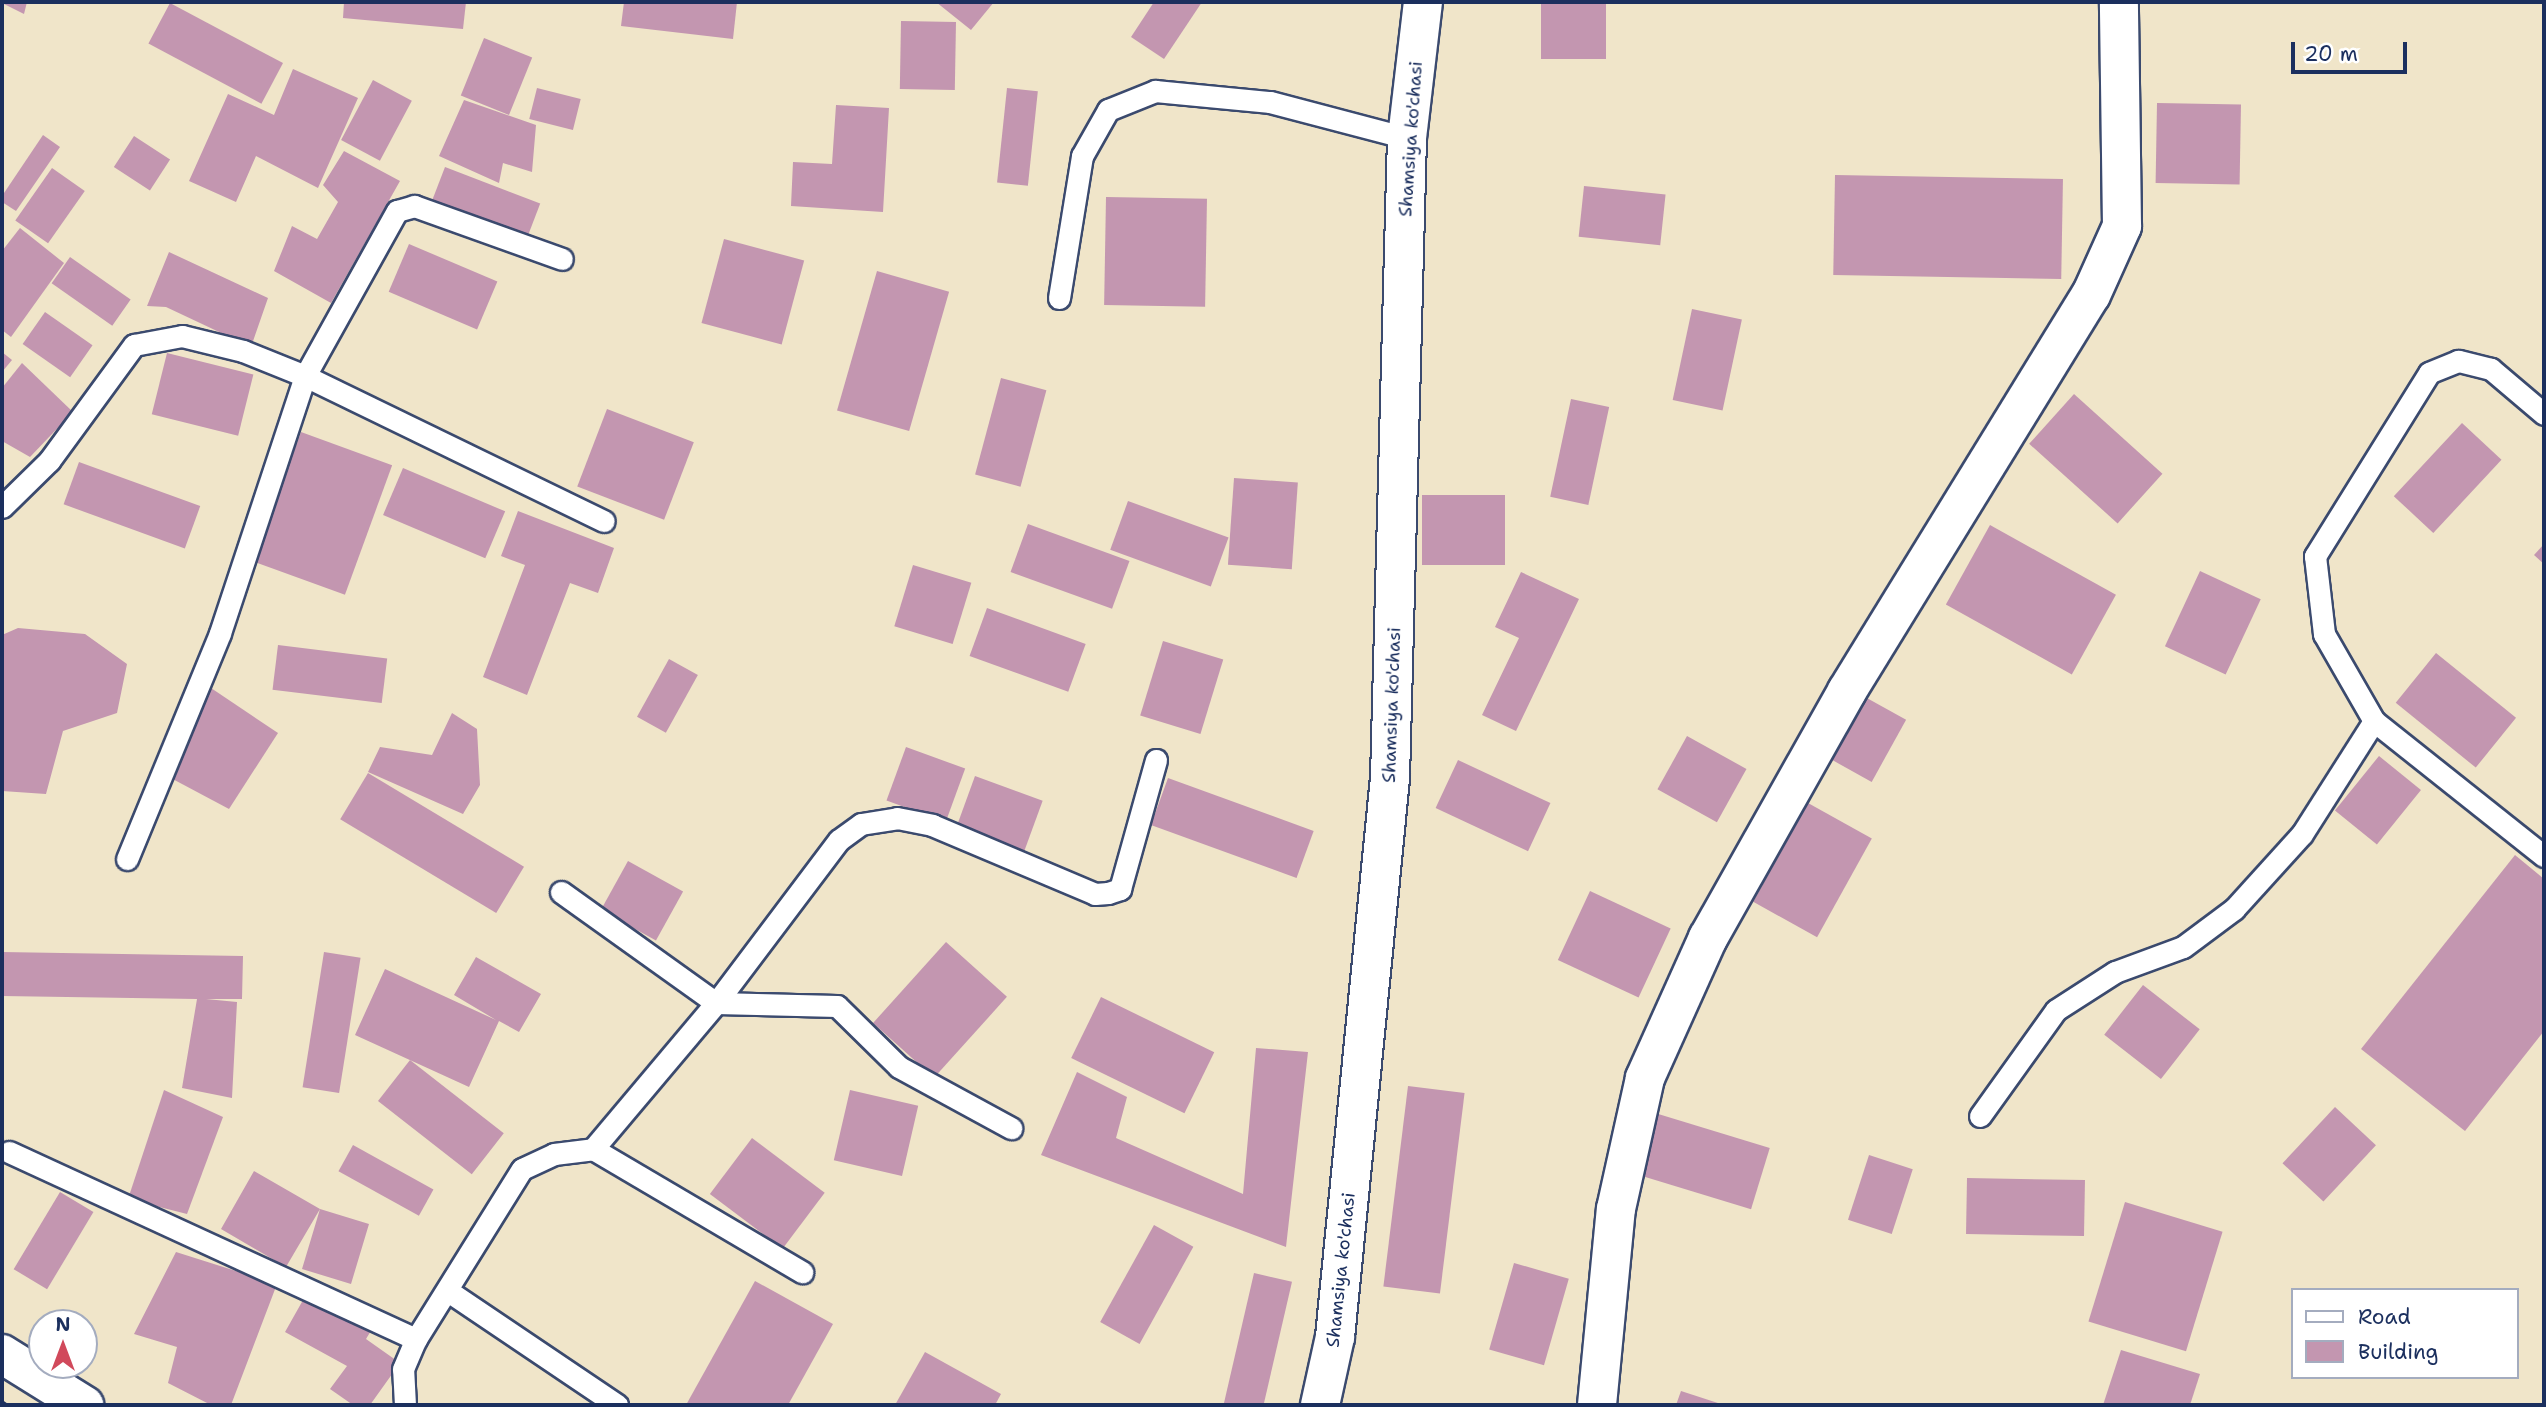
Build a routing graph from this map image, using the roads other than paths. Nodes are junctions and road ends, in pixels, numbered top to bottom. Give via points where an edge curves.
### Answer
1 (1423, 2) edge
2 (2119, 2) edge
3 (1408, 138) junction
4 (562, 259) dead end
5 (1059, 298) dead end
6 (305, 376) junction
7 (2544, 414) edge
8 (2, 507) edge
9 (604, 521) dead end
10 (2374, 721) junction
11 (1157, 760) dead end
12 (2544, 856) edge
13 (127, 859) dead end
14 (561, 892) dead end
15 (716, 1003) junction
16 (1980, 1116) dead end
17 (1011, 1128) dead end
18 (593, 1149) junction
19 (9, 1152) dead end
20 (802, 1272) dead end
21 (448, 1291) junction
22 (416, 1339) junction
23 (2, 1354) edge
24 (84, 1405) edge
25 (405, 1405) edge
26 (617, 1405) edge
27 (1320, 1405) edge
28 (1597, 1405) edge

1 - 3 street, Shamsiya ko'chasi
2 - 28 street via 2122,226 2091,295 1847,691 1708,938 1645,1078 1616,1209
3 - 5 lane via 1270,102 1154,91 1108,110 1082,156
3 - 27 street, Shamsiya ko'chasi via 1390,778 1335,1337
4 - 6 lane via 415,206 405,207 397,211
6 - 8 lane via 243,351 182,336 134,345 49,461
6 - 9 lane
6 - 13 lane via 220,633
7 - 10 lane via 2491,369 2458,361 2429,373 2315,556 2324,634
10 - 12 lane
10 - 16 lane via 2302,834 2234,909 2183,947 2115,972 2056,1010
11 - 15 lane via 1120,889 1095,894 932,825 897,818 861,824 839,840
14 - 15 lane
15 - 17 lane via 837,1006 899,1067
15 - 18 lane
18 - 20 lane
18 - 21 lane via 554,1154 522,1169
19 - 22 lane
21 - 22 lane
21 - 26 lane
22 - 25 lane via 403,1369
23 - 24 street

